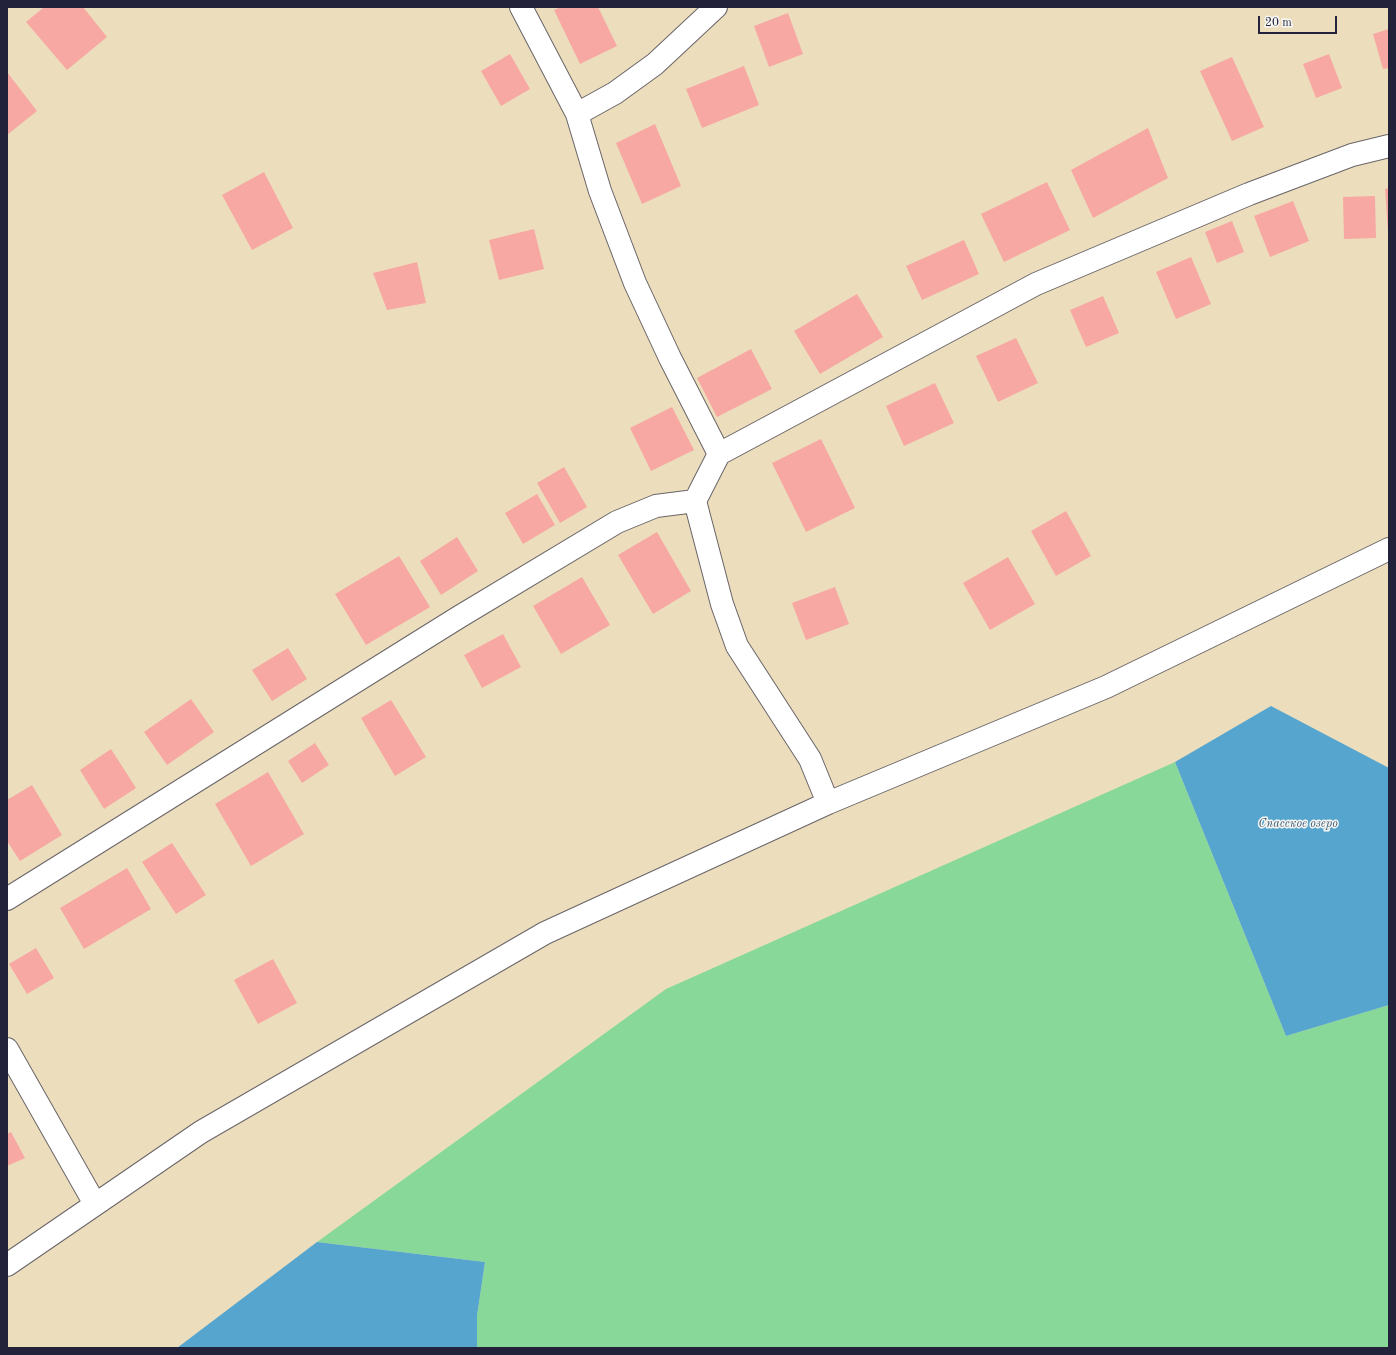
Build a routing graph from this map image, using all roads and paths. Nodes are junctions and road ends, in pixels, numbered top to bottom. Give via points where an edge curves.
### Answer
1 (521, 7) edge
2 (716, 7) edge
3 (577, 114) junction
4 (1389, 146) edge
5 (719, 454) junction
6 (695, 501) junction
7 (1389, 549) edge
8 (828, 803) junction
9 (7, 899) edge
10 (7, 1049) edge
11 (95, 1204) junction
12 (7, 1265) edge

1 - 3 street
2 - 3 street via 655,64 615,93
3 - 5 street via 600,191 635,284
4 - 5 street via 1352,155 1249,194 1036,284
5 - 6 street
6 - 8 street via 722,604 737,646 810,759
6 - 9 street via 656,506 617,522 459,617
7 - 8 street via 1106,687
8 - 11 street via 545,933 201,1132
10 - 11 street
11 - 12 street

